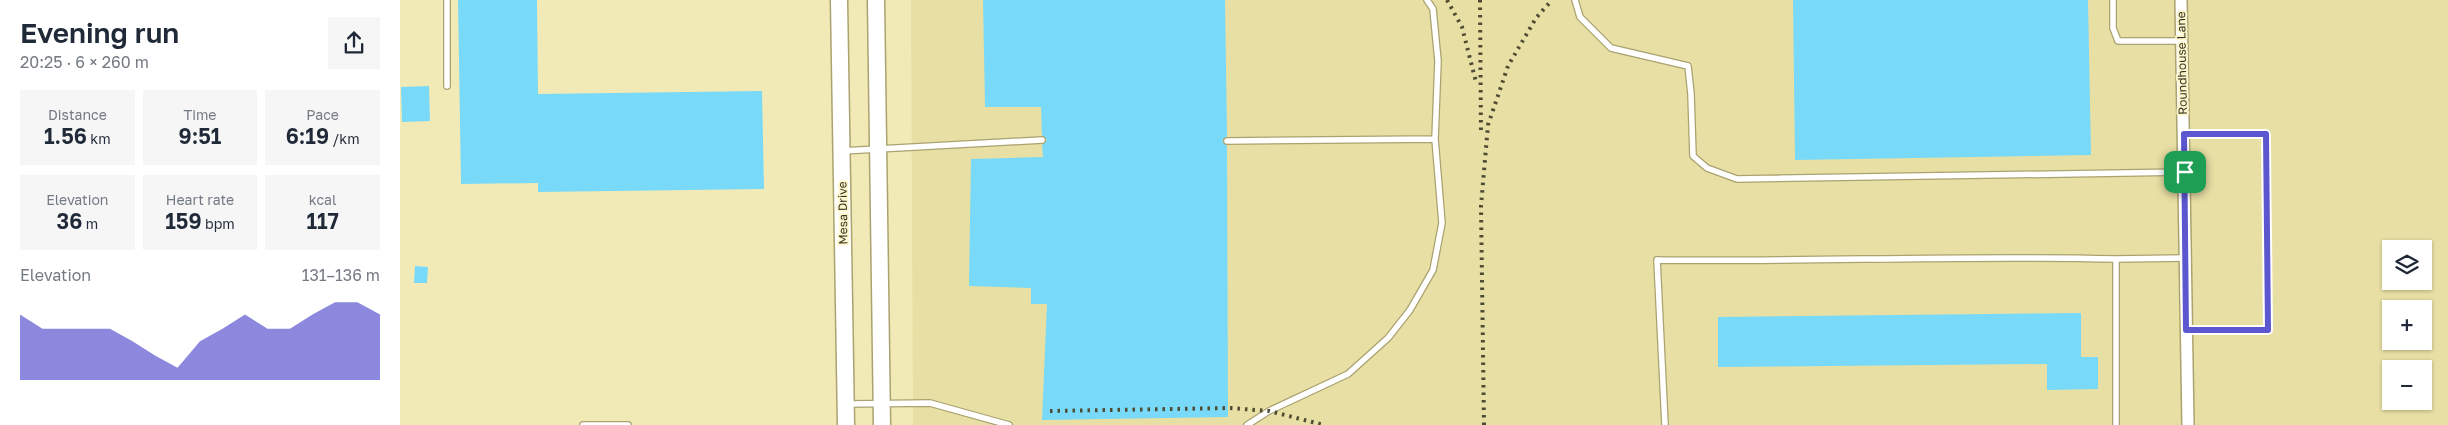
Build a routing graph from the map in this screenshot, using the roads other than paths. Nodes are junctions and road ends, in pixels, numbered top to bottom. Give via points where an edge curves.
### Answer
1 (447, 0) edge
2 (839, 0) edge
3 (876, 0) edge
4 (1427, 0) edge
5 (1575, 0) edge
6 (2114, 0) edge
7 (2180, 0) edge
8 (2182, 41) junction
9 (447, 86) dead end
10 (2184, 134) junction
11 (1435, 139) junction
12 (1042, 140) dead end
13 (1227, 141) dead end
14 (878, 148) junction
15 (842, 151) junction
16 (2185, 172) junction
17 (2186, 258) junction
18 (2116, 259) junction
19 (2186, 330) junction
20 (882, 402) junction
21 (846, 404) junction
22 (583, 425) edge
23 (628, 425) edge
24 (846, 425) edge
25 (882, 425) edge
26 (1009, 425) edge
27 (1247, 425) edge
28 (1665, 425) edge
29 (2116, 425) edge
30 (2188, 425) edge

1 - 9 lane
2 - 15 main road, Mesa Drive
3 - 14 main road
4 - 11 lane via 1433,9 1438,61
5 - 16 lane via 1580,17 1611,48 1688,66 1693,156 1707,168 1737,179
6 - 8 lane via 2114,28 2118,41
7 - 8 street, Roundhouse Lane
8 - 10 street, Roundhouse Lane
10 - 16 street, Roundhouse Lane
10 - 19 lane via 2266,134 2267,153 2268,330
11 - 13 lane
11 - 27 lane via 1442,223 1433,270 1410,310 1388,338 1348,374 1268,411
12 - 14 lane
14 - 15 lane
14 - 20 main road
15 - 21 main road, Mesa Drive
16 - 17 street, Roundhouse Lane
17 - 18 lane
17 - 19 street, Roundhouse Lane
18 - 28 lane via 1656,260
18 - 29 lane
19 - 30 street, Roundhouse Lane
20 - 21 lane
20 - 25 main road
20 - 26 lane via 930,403
21 - 24 main road, Mesa Drive
22 - 23 lane

